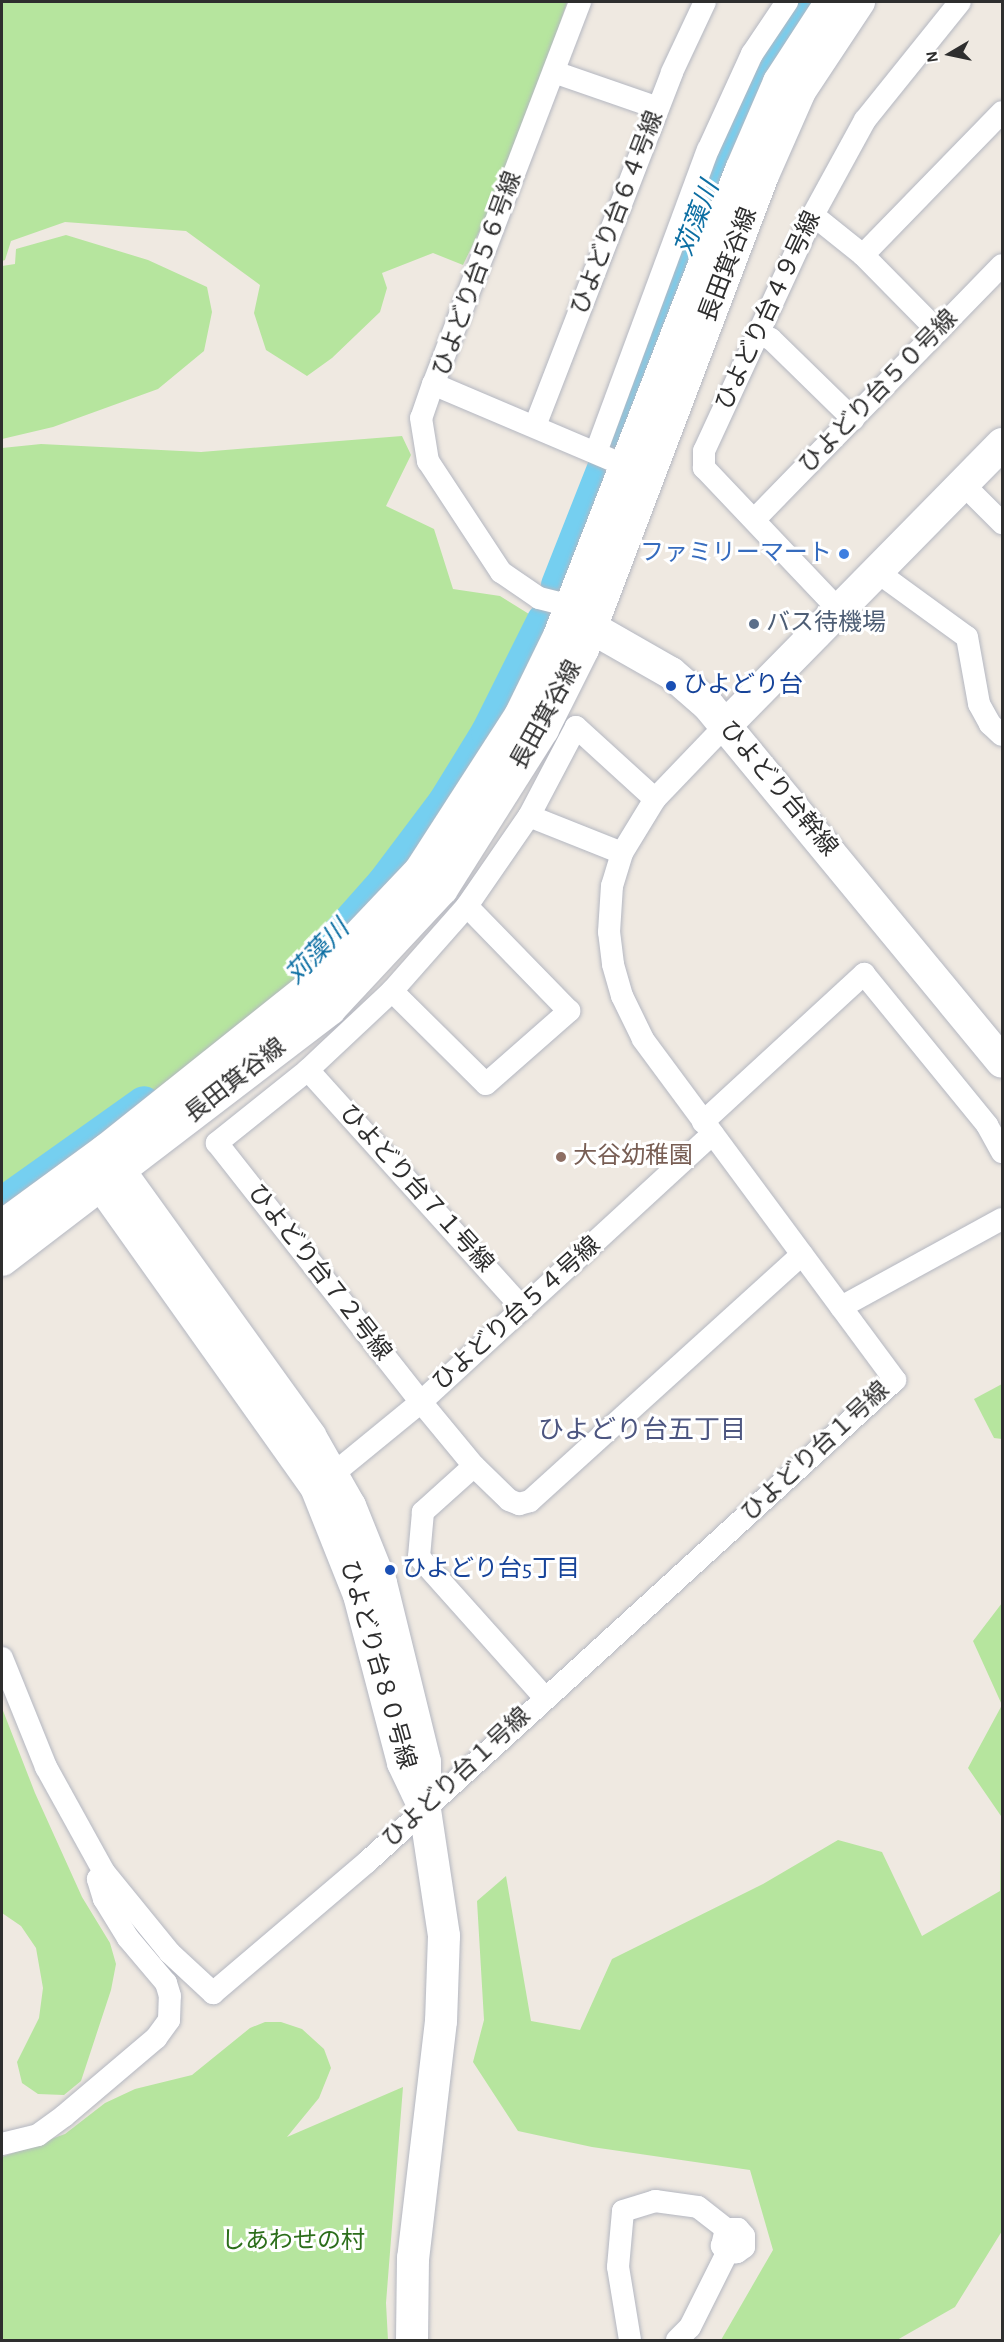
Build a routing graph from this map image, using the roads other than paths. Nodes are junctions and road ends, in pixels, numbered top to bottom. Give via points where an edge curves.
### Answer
1 (580, 2) edge
2 (705, 2) edge
3 (787, 2) edge
4 (831, 2) edge
5 (859, 2) edge
6 (960, 2) edge
7 (554, 72) junction
8 (658, 108) junction
9 (1002, 112) edge
10 (813, 215) junction
11 (863, 255) junction
12 (1002, 266) edge
13 (938, 331) junction
14 (758, 333) junction
15 (433, 384) junction
16 (853, 419) junction
17 (535, 426) junction
18 (1002, 444) edge
19 (596, 452) junction
20 (626, 466) junction
21 (962, 483) junction
22 (756, 519) junction
23 (1002, 523) edge
24 (876, 571) junction
25 (838, 609) junction
26 (587, 615) junction
27 (733, 718) junction
28 (1002, 735) edge
29 (655, 799) junction
30 (529, 816) junction
31 (622, 853) junction
32 (467, 906) junction
33 (392, 991) junction
34 (1002, 1028) edge
35 (1002, 1062) edge
36 (308, 1070) junction
37 (708, 1128) junction
38 (1002, 1152) edge
39 (104, 1168) junction
40 (1002, 1219) edge
41 (2, 1226) edge
42 (802, 1254) junction
43 (2, 1260) edge
44 (841, 1307) junction
45 (523, 1309) junction
46 (421, 1402) junction
47 (474, 1466) junction
48 (325, 1481) junction
49 (2, 1658) edge
50 (544, 1696) junction
51 (425, 1810) junction
52 (104, 1872) junction
53 (2, 2144) edge
54 (412, 2340) edge
55 (630, 2340) edge
56 (677, 2340) edge

1 - 7 street, ひよどり台５６号線
2 - 8 street, ひよどり台６４号線
3 - 19 street via 752,54 708,150
4 - 20 street, 長田箕谷線 via 771,101
5 - 26 street, 長田箕谷線 via 800,91 762,176
6 - 10 street, ひよどり台４９号線 via 865,120
7 - 8 street
7 - 15 street, ひよどり台５６号線
8 - 17 street, ひよどり台６４号線
9 - 11 street
10 - 11 street
10 - 14 street, ひよどり台４９号線
11 - 13 street
12 - 13 street, ひよどり台５０号線
13 - 16 street, ひよどり台５０号線
14 - 16 street via 771,339
14 - 22 street, ひよどり台４９号線 via 704,451 704,468
15 - 17 street, ひよどり台５６号線
15 - 26 street via 421,418 428,461 501,572 539,598
16 - 22 street, ひよどり台５０号線
17 - 19 street, ひよどり台５６号線
18 - 21 street, ひよどり台１号線
19 - 20 street, ひよどり台５６号線
20 - 26 street, 長田箕谷線
21 - 23 street
21 - 24 street, ひよどり台１号線
22 - 25 street, ひよどり台４９号線
24 - 25 street, ひよどり台１号線
24 - 28 street via 967,637 979,704 990,724
25 - 27 street, ひよどり台１号線
26 - 27 street, ひよどり台幹線
26 - 39 street, 長田箕谷線 via 543,729 442,889 330,1009
27 - 29 street, ひよどり台１号線
27 - 34 street, ひよどり台幹線
27 - 35 street, ひよどり台幹線
29 - 30 street via 576,726
29 - 31 street, ひよどり台１号線
30 - 31 street
30 - 32 street
31 - 37 street, ひよどり台１号線 via 612,886 609,932 622,996 643,1039
32 - 33 street
32 - 33 street via 569,1011 486,1084
33 - 36 street
36 - 45 street, ひよどり台７１号線
36 - 46 street, ひよどり台７２号線 via 216,1143
37 - 38 street, ひよどり台５４号線 via 864,974 987,1125
37 - 42 street, ひよどり台１号線
37 - 45 street, ひよどり台５４号線
39 - 41 street, 長田箕谷線
39 - 43 street, 長田箕谷線
39 - 48 street, ひよどり台８０号線
40 - 44 street
42 - 44 street, ひよどり台１号線
42 - 47 street, ひよどり台７２号線 via 530,1501 519,1504 509,1500
44 - 50 street, ひよどり台１号線 via 895,1380
45 - 46 street, ひよどり台５４号線
46 - 47 street, ひよどり台７２号線
46 - 48 street, ひよどり台５４号線
47 - 50 street via 423,1512 419,1557
48 - 51 street, ひよどり台８０号線 via 403,1763
49 - 52 street, ひよどり台１号線 via 46,1767
50 - 51 street, ひよどり台１号線
51 - 52 street, ひよどり台１号線 via 213,1993 170,1953
51 - 54 street, ひよどり台８０号線 via 444,1936 441,2021 413,2258
52 - 53 street via 98,1879 104,1899 128,1938 166,1983 169,2020 156,2038 64,2116 38,2135
55 - 56 street via 618,2267 623,2211 655,2201 698,2207 726,2229 738,2229 744,2236 744,2247 728,2253 690,2327

